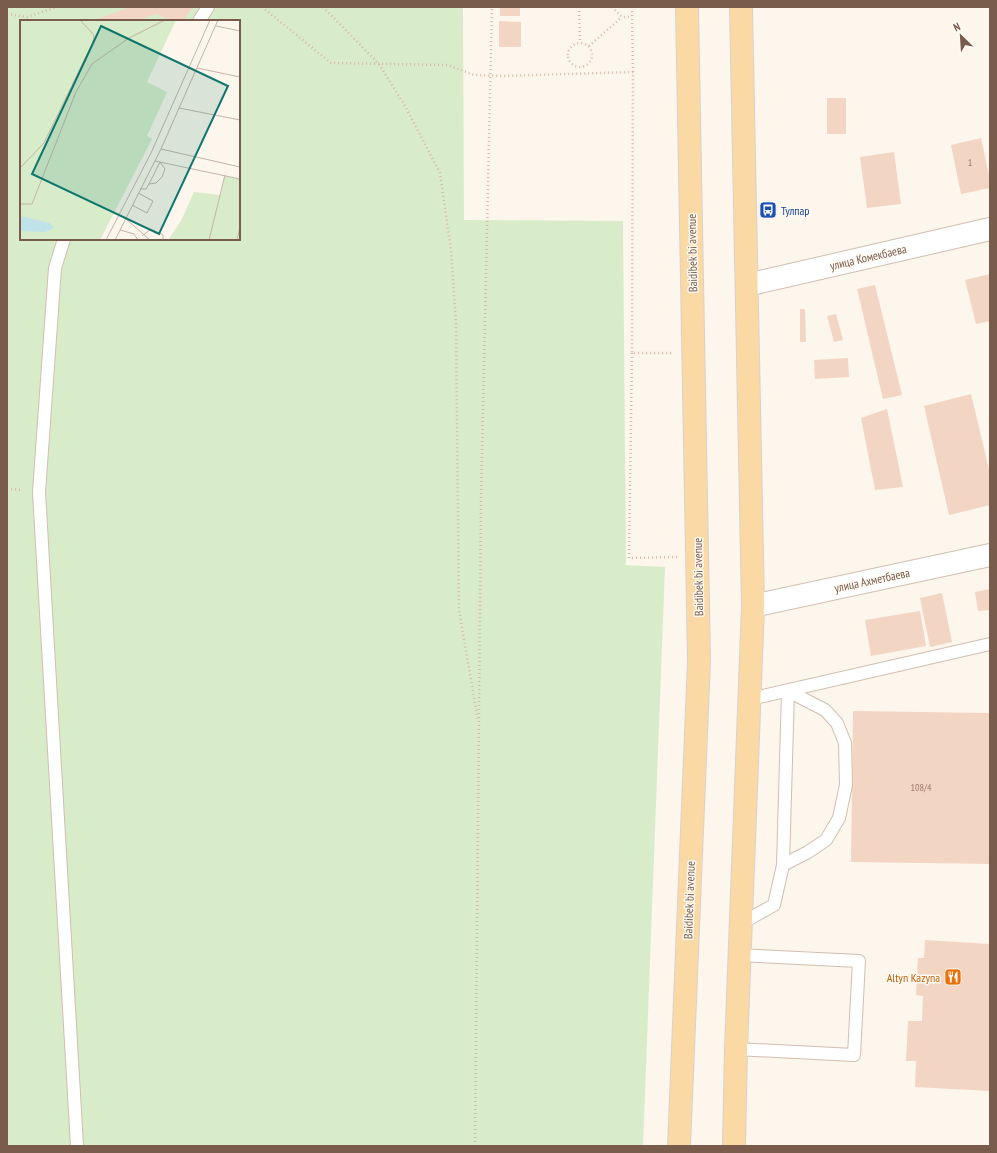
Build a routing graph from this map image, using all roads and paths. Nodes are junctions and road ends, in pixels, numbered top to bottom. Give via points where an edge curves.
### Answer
1 (57, 7) edge
2 (208, 7) edge
3 (262, 7) edge
4 (323, 7) edge
5 (492, 7) edge
6 (579, 7) edge
7 (612, 7) edge
8 (632, 7) edge
9 (687, 7) edge
10 (741, 7) edge
11 (7, 14) edge
12 (622, 17) junction
13 (632, 18) junction
14 (200, 20) edge
15 (580, 42) junction
16 (589, 46) junction
17 (379, 64) junction
18 (579, 67) junction
19 (633, 72) junction
20 (579, 74) junction
21 (491, 76) junction
22 (990, 229) edge
23 (64, 240) edge
24 (747, 286) junction
25 (632, 353) junction
26 (694, 353) junction
27 (990, 555) edge
28 (698, 556) junction
29 (753, 606) junction
30 (990, 644) edge
31 (788, 692) junction
32 (750, 699) junction
33 (479, 728) junction
34 (783, 866) junction
35 (740, 924) junction
36 (739, 955) junction
37 (736, 1049) junction
38 (77, 1146) edge
39 (475, 1146) edge
40 (679, 1146) edge
41 (734, 1146) edge

1 - 11 path via 27,17
2 - 14 lane
3 - 17 path via 331,63
4 - 17 path
5 - 21 path
6 - 15 path
7 - 12 path
8 - 13 path
9 - 26 main road, Baidibek bi avenue
10 - 24 main road
12 - 13 path
12 - 16 path
13 - 19 path
15 - 16 path
15 - 18 path via 572,46 567,54 571,63
16 - 18 path via 592,55 588,64
17 - 21 path via 448,65 474,75
17 - 33 path via 405,106 440,173 451,250 456,324 459,610
18 - 20 path
19 - 20 path
19 - 25 path
20 - 21 path
21 - 33 path via 481,499
22 - 24 street, улица Комекбаева
23 - 38 lane via 55,268 39,492
24 - 29 main road
25 - 26 path
25 - 28 path via 629,558
26 - 28 main road, Baidibek bi avenue
27 - 29 street, улица Ахметбаева
28 - 40 main road, Baidibek bi avenue via 699,661
29 - 32 main road
30 - 31 lane
31 - 32 lane
31 - 34 lane
31 - 34 lane via 825,710 837,723 845,743 846,785 839,818 826,840
32 - 35 main road
33 - 39 path
34 - 35 lane via 774,905
35 - 36 main road
36 - 37 main road
36 - 37 lane via 859,961 854,1055
37 - 41 main road

